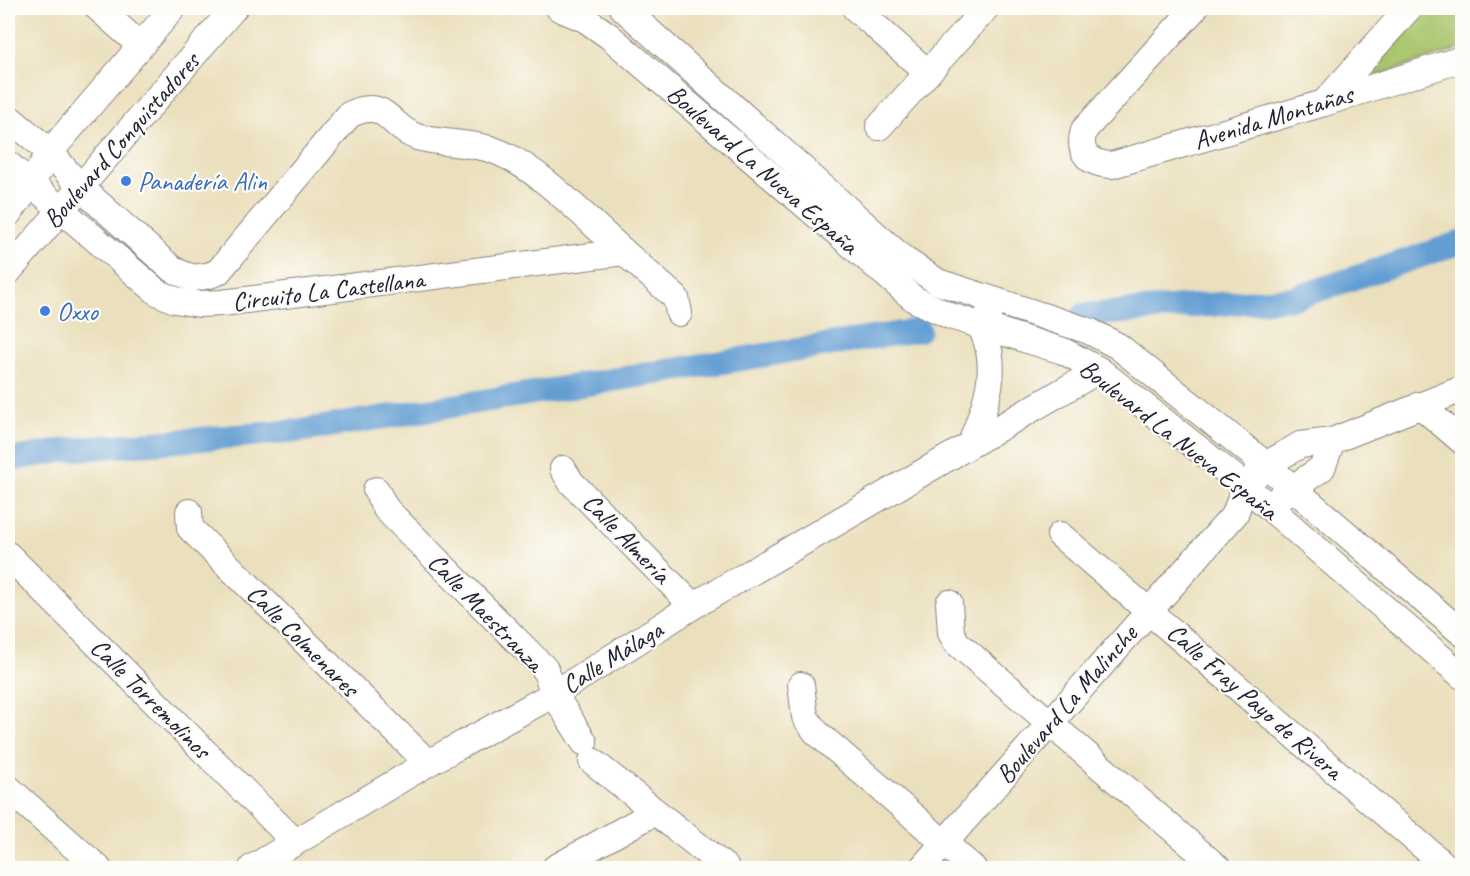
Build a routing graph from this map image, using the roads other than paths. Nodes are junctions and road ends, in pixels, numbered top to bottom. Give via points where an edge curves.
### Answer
1 (98, 8) edge
2 (173, 8) edge
3 (234, 8) edge
4 (559, 8) edge
5 (623, 8) edge
6 (855, 8) edge
7 (986, 8) edge
8 (1195, 8) edge
9 (1409, 8) edge
10 (140, 45) junction
11 (1462, 59) edge
12 (928, 73) junction
13 (1324, 103) junction
14 (8, 117) edge
15 (879, 127) dead end
16 (50, 152) junction
17 (8, 164) edge
18 (31, 184) junction
19 (81, 188) junction
20 (61, 211) junction
21 (8, 214) edge
22 (624, 252) junction
23 (8, 272) edge
24 (200, 292) junction
25 (997, 303) junction
26 (679, 313) dead end
27 (980, 326) junction
28 (1099, 370) junction
29 (1462, 389) edge
30 (1420, 405) junction
31 (1332, 441) junction
32 (1462, 441) edge
33 (971, 443) junction
34 (1266, 465) junction
35 (564, 469) dead end
36 (1245, 486) junction
37 (376, 490) dead end
38 (1293, 490) junction
39 (1265, 505) junction
40 (189, 512) dead end
41 (1236, 514) junction
42 (1060, 535) dead end
43 (8, 555) edge
44 (949, 603) dead end
45 (693, 606) junction
46 (1149, 610) junction
47 (1462, 633) edge
48 (1462, 676) edge
49 (801, 686) dead end
50 (554, 694) junction
51 (1050, 722) junction
52 (428, 763) junction
53 (8, 788) edge
54 (655, 812) junction
55 (295, 842) junction
56 (945, 843) junction
57 (98, 868) edge
58 (252, 868) edge
59 (555, 868) edge
60 (726, 868) edge
61 (922, 868) edge
62 (973, 868) edge
63 (1218, 868) edge
64 (1448, 868) edge

1 - 10 street
2 - 10 street, Boulevard Conquistadores
3 - 19 street, Boulevard Conquistadores
4 - 27 street, Boulevard La Nueva España via 585,19 609,36 914,299
5 - 25 street, Boulevard La Nueva España via 903,259 938,282
6 - 12 street
7 - 12 street
8 - 13 street, Avenida Montañas via 1084,130 1084,156 1112,165
9 - 13 street
10 - 16 street, Boulevard Conquistadores
11 - 13 street, Avenida Montañas
12 - 15 street
14 - 16 street, Circuito La Castellana
16 - 18 street, Boulevard Conquistadores
16 - 19 street, Circuito La Castellana
17 - 18 street, Circuito La Castellana
18 - 20 street, Circuito La Castellana
18 - 21 street, Boulevard Conquistadores
19 - 20 street, Boulevard Conquistadores
19 - 24 street, Circuito La Castellana
20 - 23 street, Boulevard Conquistadores
20 - 24 street, Circuito La Castellana via 157,292 175,300
22 - 24 street, Circuito La Castellana via 291,295
22 - 24 street, Circuito La Castellana via 521,163 489,149 416,136 383,112 362,109 349,115
22 - 26 street, Circuito La Castellana via 676,298
25 - 27 street
25 - 34 street, Boulevard La Nueva España via 1089,331 1118,346
27 - 28 street, Boulevard La Nueva España via 1063,351
27 - 33 street via 990,353 991,376 987,400
28 - 33 street, Calle Málaga
28 - 36 street, Boulevard La Nueva España
29 - 30 street
30 - 31 street
30 - 32 street
31 - 34 street via 1300,445
31 - 38 street via 1322,468
33 - 45 street, Calle Málaga
34 - 36 street
34 - 38 street, Boulevard La Nueva España
35 - 45 street, Calle Almería via 571,482
36 - 39 street, Boulevard La Nueva España
36 - 41 street, Boulevard La Malinche
37 - 50 street, Calle Maestranza via 386,509 545,669
38 - 39 street
38 - 47 street, Boulevard La Nueva España
39 - 41 street
39 - 48 street, Boulevard La Nueva España
40 - 52 street, Calle Colmenares via 190,528
41 - 46 street, Boulevard La Malinche
42 - 46 street, Calle Fray Payo de Rivera
43 - 55 street, Calle Torremolinos
44 - 51 street via 951,633 957,643
45 - 50 street, Calle Málaga
46 - 51 street, Boulevard La Malinche
46 - 64 street, Calle Fray Payo de Rivera
49 - 56 street via 805,717 816,732
50 - 52 street, Calle Málaga
50 - 54 street, Calle Maestranza via 588,751
51 - 56 street, Boulevard La Malinche
51 - 63 street
52 - 55 street, Calle Málaga
53 - 57 street
54 - 59 street
54 - 60 street, Calle Maestranza
55 - 58 street, Calle Málaga
56 - 61 street, Boulevard La Malinche
56 - 62 street

